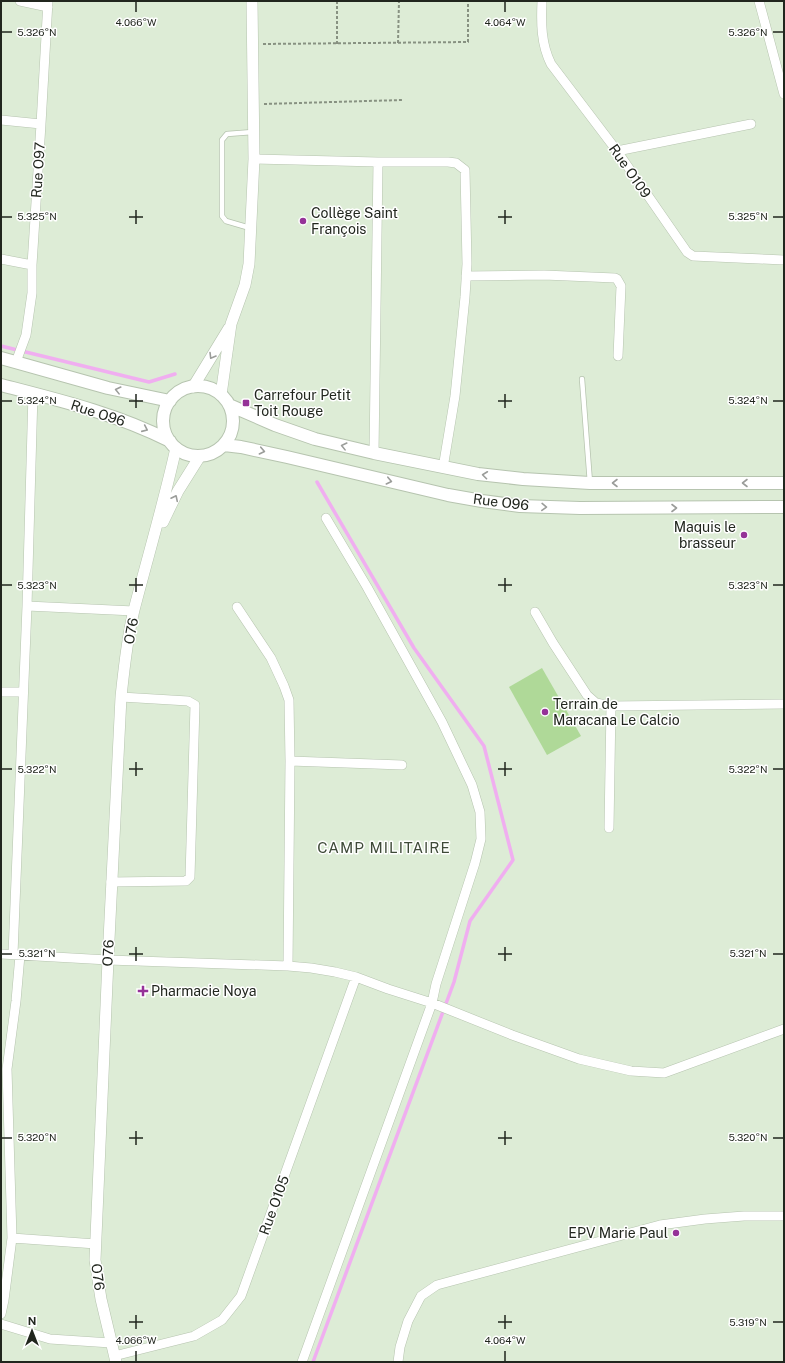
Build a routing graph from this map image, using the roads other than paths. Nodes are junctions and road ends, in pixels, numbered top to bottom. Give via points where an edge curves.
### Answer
1 (20, 1) edge
2 (252, 1) edge
3 (542, 1) edge
4 (759, 1) edge
5 (48, 4) edge
6 (784, 94) edge
7 (1, 120) edge
8 (41, 124) junction
9 (751, 124) dead end
10 (254, 132) junction
11 (617, 151) junction
12 (254, 159) junction
13 (378, 162) junction
14 (251, 228) junction
15 (1, 259) edge
16 (784, 260) edge
17 (32, 265) junction
18 (466, 276) junction
19 (231, 324) junction
20 (618, 356) dead end
21 (1, 358) edge
22 (16, 362) junction
23 (582, 379) dead end
24 (1, 385) edge
25 (193, 387) junction
26 (33, 393) junction
27 (221, 395) junction
28 (170, 401) junction
29 (229, 405) junction
30 (173, 444) junction
31 (224, 445) junction
32 (374, 453) junction
33 (200, 456) junction
34 (444, 468) junction
35 (590, 483) junction
36 (784, 484) edge
37 (784, 507) edge
38 (326, 518) dead end
39 (152, 546) junction
40 (27, 606) junction
41 (237, 607) dead end
42 (134, 611) junction
43 (535, 612) dead end
44 (1, 692) edge
45 (23, 692) junction
46 (121, 697) junction
47 (784, 704) edge
48 (611, 706) junction
49 (290, 761) junction
50 (402, 765) dead end
51 (609, 828) dead end
52 (111, 882) junction
53 (1, 954) edge
54 (17, 954) junction
55 (108, 960) junction
56 (288, 966) junction
57 (356, 977) junction
58 (432, 1003) junction
59 (784, 1029) edge
60 (4, 1084) edge
61 (1, 1208) edge
62 (11, 1210) junction
63 (784, 1216) edge
64 (12, 1238) junction
65 (96, 1244) junction
66 (1, 1314) edge
67 (1, 1324) edge
68 (111, 1343) junction
69 (115, 1359) edge
70 (302, 1362) edge
71 (398, 1362) edge

1 - 5 street
2 - 10 street
3 - 11 street, Rue O109 via 541,25 546,54
4 - 6 street
5 - 8 street, Rue O97
7 - 8 street
8 - 17 street, Rue O97
9 - 11 street
10 - 12 street
10 - 14 lane via 227,134 222,140 222,216 226,221
11 - 16 street, Rue O109 via 684,248 693,256
12 - 13 street
12 - 14 street
13 - 18 street via 448,162 456,163 465,170
13 - 32 street
14 - 19 street via 249,264
15 - 17 street
17 - 22 street, Rue O97 via 29,317 26,335
18 - 20 street via 544,275 617,279 621,286
18 - 34 street via 455,396
19 -> 25 street
19 - 27 street
21 - 22 main road, Rue O96
28 -> 22 main road, Rue O96 via 108,388
23 - 35 lane
24 - 26 main road, Rue O96
25 - 27 main road via 208,388
25 - 28 main road via 177,394
26 -> 30 main road, Rue O96 via 113,416 148,430
26 - 40 street
27 - 29 main road
28 - 30 main road via 166,408 164,425 166,434
29 - 31 main road via 232,413 232,430
32 -> 29 main road, Rue O96 via 315,439
30 - 33 main road via 187,454
30 - 39 street via 168,487
31 - 33 main road via 217,451
31 -> 37 main road, Rue O96 via 241,446 448,495 520,506
32 - 34 main road, Rue O96
39 -> 33 street via 178,491
35 -> 34 main road, Rue O96 via 523,479
36 -> 35 main road, Rue O96
38 - 58 street via 367,586 442,722 472,785 480,812 481,839
39 - 42 street, O76
40 - 42 street
40 - 45 street
41 - 49 street via 271,658 289,700
42 - 46 street, O76
43 - 48 street via 587,695 596,703
44 - 45 street
45 - 54 street
46 - 52 street, O76
46 - 52 street via 188,701 195,705 190,877 186,881
47 - 48 street
48 - 51 street
49 - 50 street
49 - 56 street
52 - 55 street, O76
53 - 54 street
54 - 55 street
54 - 60 street via 16,1000
55 - 56 street
55 - 65 street, O76
56 - 57 street
57 - 58 street
57 - 69 street, Rue O105 via 241,1296 222,1320 194,1336
58 - 59 street via 579,1059 614,1068 649,1072 664,1073
58 - 70 street
60 - 62 street
61 - 62 street
62 - 64 street
63 - 71 street via 721,1218 660,1225 437,1285 422,1296 408,1321
64 - 65 street
64 - 66 street
65 - 68 street, O76 via 98,1283
67 - 68 street via 46,1338
68 - 69 street, O76

